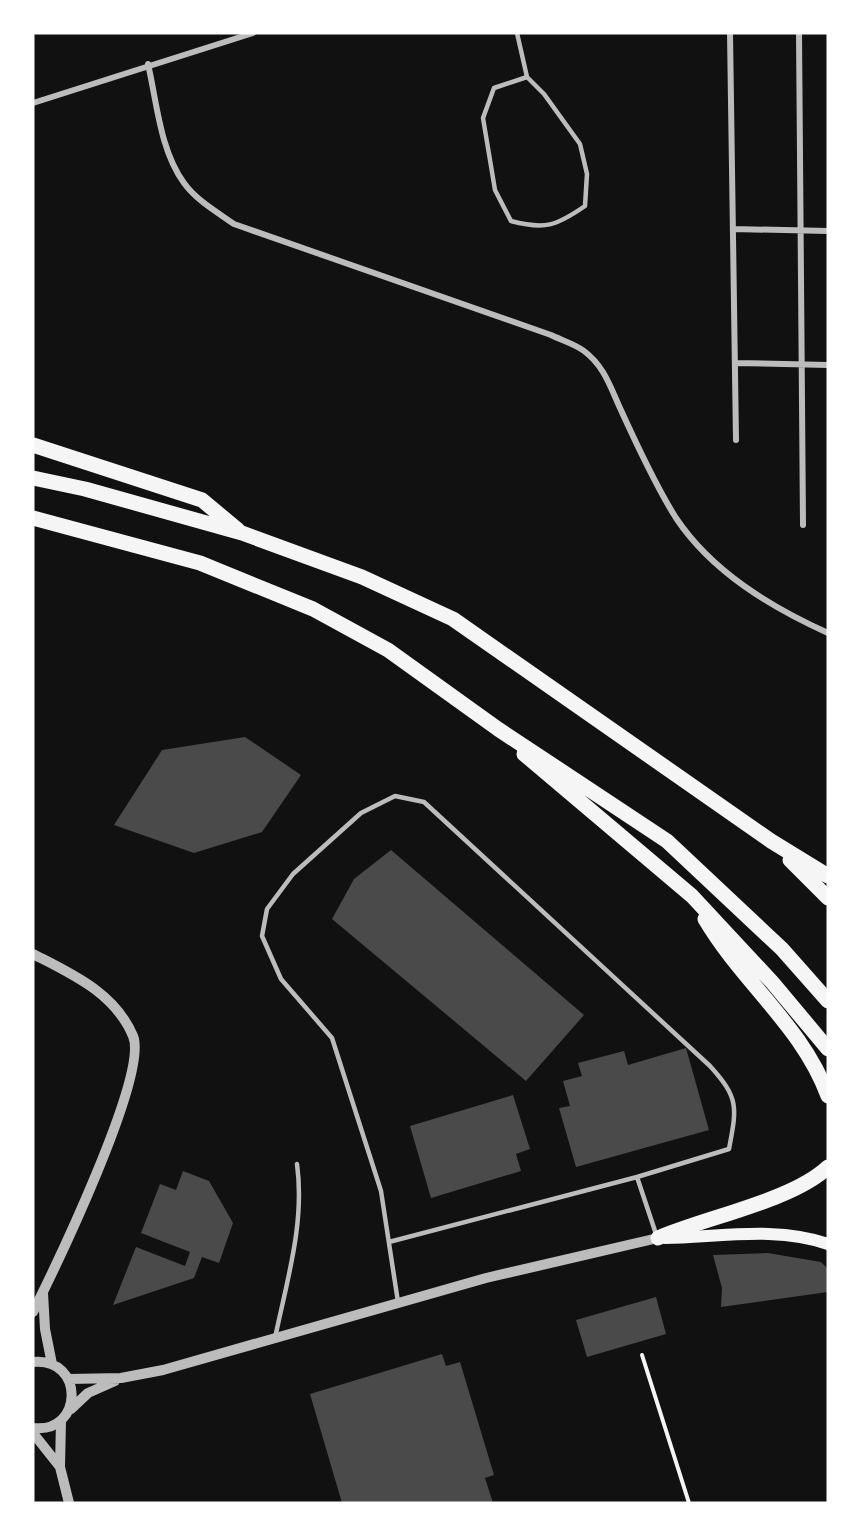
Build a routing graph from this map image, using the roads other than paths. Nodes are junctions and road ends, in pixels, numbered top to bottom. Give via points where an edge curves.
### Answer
1 (253, 33) edge
2 (517, 33) edge
3 (730, 33) edge
4 (799, 33) edge
5 (148, 64) junction
6 (527, 77) junction
7 (33, 103) edge
8 (733, 229) junction
9 (799, 230) junction
10 (828, 231) edge
11 (735, 363) junction
12 (801, 364) junction
13 (828, 365) edge
14 (736, 440) dead end
15 (33, 444) edge
16 (33, 478) edge
17 (33, 520) edge
18 (802, 525) dead end
19 (242, 533) junction
20 (828, 633) edge
21 (498, 729) junction
22 (771, 841) junction
23 (828, 876) edge
24 (692, 896) junction
25 (828, 898) edge
26 (33, 954) edge
27 (828, 1001) edge
28 (828, 1049) edge
29 (828, 1096) edge
30 (297, 1164) dead end
31 (828, 1167) edge
32 (637, 1177) junction
33 (658, 1238) junction
34 (389, 1242) junction
35 (828, 1244) edge
36 (43, 1293) junction
37 (398, 1305) junction
38 (33, 1312) edge
39 (274, 1338) junction
40 (33, 1362) edge
41 (52, 1364) junction
42 (121, 1378) junction
43 (69, 1379) junction
44 (64, 1416) junction
45 (33, 1428) edge
46 (33, 1433) edge
47 (60, 1467) junction
48 (69, 1503) edge

1 - 5 street
2 - 6 lane
3 - 8 street
4 - 9 street
5 - 7 street
5 - 20 street via 166,145 184,183 208,206 234,224 551,335 584,351 608,376 676,518 700,548 744,588
6 - 6 lane via 580,144 587,174 585,206 564,220 536,227 511,221 495,190 483,118 494,88
8 - 9 street
8 - 11 street
9 - 10 street
9 - 12 street
11 - 12 street
11 - 14 street
12 - 13 street
12 - 18 street
15 - 19 main road via 202,500
16 - 19 main road
17 - 21 main road via 201,563 313,609 388,650
19 - 22 main road via 362,577 453,619
21 - 24 main road via 541,771
21 - 27 main road via 667,841 782,949
22 - 23 main road
22 - 25 main road
24 - 28 main road
24 - 29 main road via 722,947 792,1031 821,1077
26 - 36 street via 97,989 116,1006 134,1038 135,1065 122,1112
30 - 39 lane via 300,1188 296,1241
31 - 33 main road via 789,1192
32 - 33 lane
32 - 34 lane
32 - 34 lane via 729,1149 735,1118 730,1089 710,1066 437,813 424,802 395,796 361,813 293,874 267,909 262,936 281,979 332,1038 381,1191
33 - 35 main road via 769,1234 812,1238
33 - 37 street via 486,1278
34 - 37 lane
36 - 38 street
36 - 41 street
37 - 39 street
39 - 42 street
40 - 41 street
41 - 43 street
42 - 43 street
42 - 44 street via 88,1393
43 - 44 street via 72,1401
44 - 45 street via 51,1427
44 - 47 street
46 - 47 street
47 - 48 street

